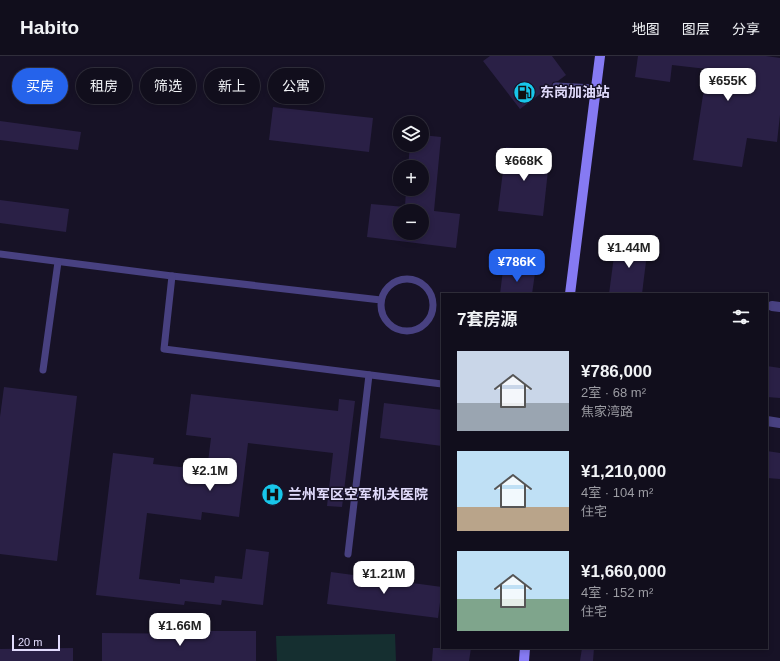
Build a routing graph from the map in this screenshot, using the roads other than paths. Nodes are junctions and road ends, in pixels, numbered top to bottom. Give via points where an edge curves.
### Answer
1 (600, 56) edge
2 (556, 86) dead end
3 (596, 88) junction
4 (0, 254) edge
5 (58, 262) junction
6 (172, 276) junction
7 (570, 293) edge
8 (381, 300) junction
9 (43, 370) dead end
10 (369, 375) junction
11 (441, 384) edge
12 (768, 421) edge
13 (780, 423) edge
14 (348, 554) dead end
15 (526, 649) edge
16 (524, 661) edge

1 - 3 street
2 - 3 lane
3 - 7 street
4 - 5 lane
5 - 6 lane
5 - 9 lane
6 - 8 lane
6 - 10 lane via 164,349
8 - 8 lane via 386,320 393,327 403,330 413,330 422,326 433,309 428,290 421,283 411,279 401,279 392,283
10 - 11 lane
10 - 14 lane
12 - 13 street
15 - 16 street

